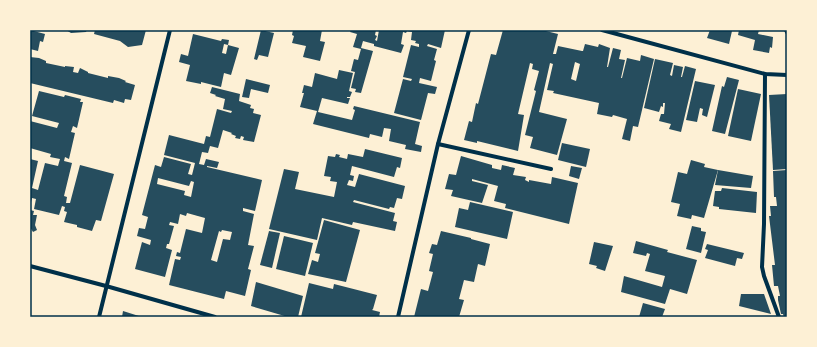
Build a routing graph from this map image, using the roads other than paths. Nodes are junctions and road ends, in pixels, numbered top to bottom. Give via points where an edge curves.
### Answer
1 (170, 30) edge
2 (469, 30) edge
3 (602, 30) edge
4 (765, 74) junction
5 (787, 75) edge
6 (438, 144) junction
7 (551, 168) dead end
8 (30, 266) edge
9 (106, 286) junction
10 (98, 317) edge
11 (215, 317) edge
12 (398, 317) edge
13 (779, 317) edge

1 - 9 street
2 - 6 street
3 - 4 street
4 - 5 street
4 - 13 street via 762,266
6 - 7 street
6 - 12 street
8 - 9 street
9 - 10 street
9 - 11 street

